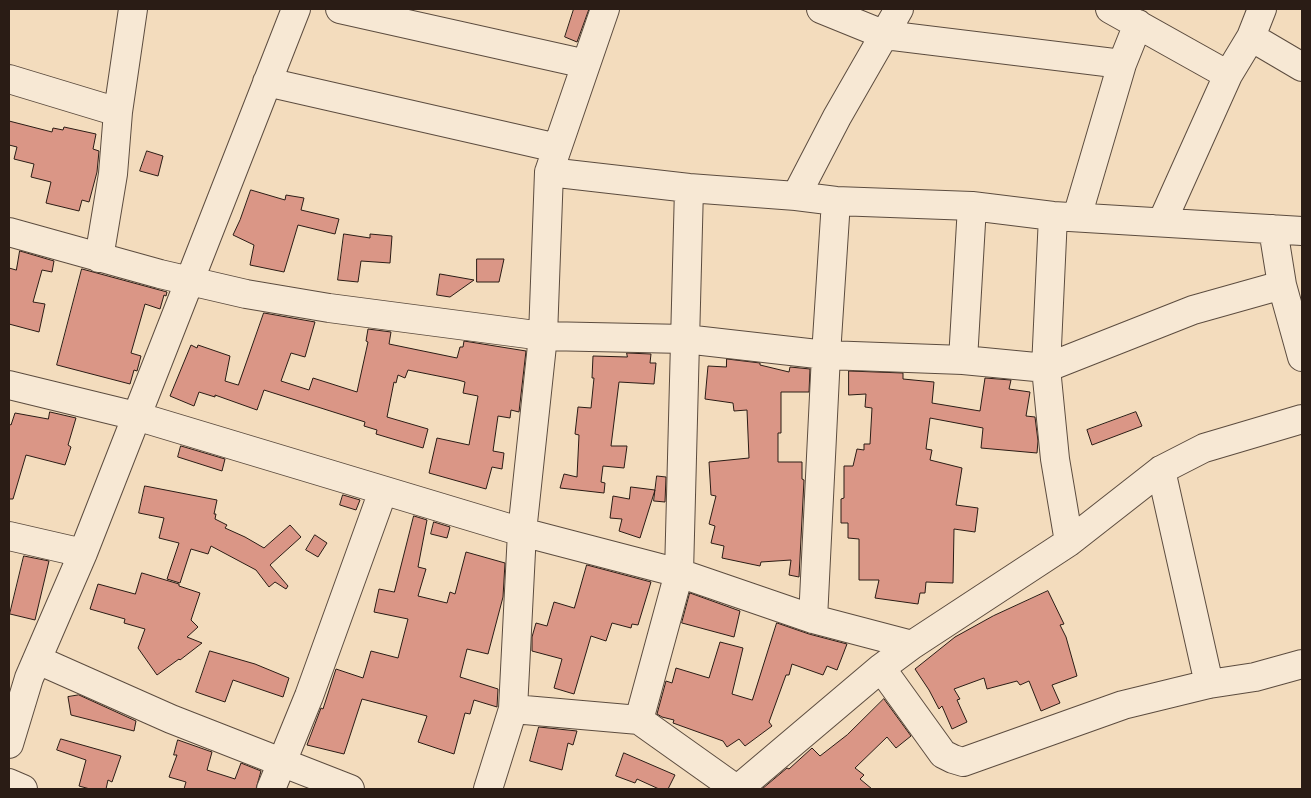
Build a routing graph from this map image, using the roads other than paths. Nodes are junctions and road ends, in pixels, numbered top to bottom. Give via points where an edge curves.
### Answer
1 (133, 9) edge
2 (296, 9) edge
3 (340, 9) edge
4 (605, 9) edge
5 (821, 9) edge
6 (899, 9) edge
7 (1110, 9) edge
8 (1262, 9) edge
9 (1138, 24) junction
10 (885, 34) junction
11 (1251, 36) junction
12 (586, 64) junction
13 (1122, 64) junction
14 (1302, 67) edge
15 (1228, 75) junction
16 (9, 79) edge
17 (267, 82) junction
18 (118, 112) junction
19 (553, 160) junction
20 (689, 188) junction
21 (796, 196) junction
22 (836, 200) junction
23 (972, 206) junction
24 (1065, 216) junction
25 (1162, 222) junction
26 (1273, 229) junction
27 (1302, 230) edge
28 (9, 232) edge
29 (99, 258) junction
30 (190, 282) junction
31 (1282, 284) junction
32 (543, 336) junction
33 (686, 339) junction
34 (826, 355) junction
35 (1302, 357) edge
36 (963, 360) junction
37 (1046, 368) junction
38 (9, 386) edge
39 (136, 416) junction
40 (1302, 419) edge
41 (1161, 470) junction
42 (383, 491) junction
43 (522, 532) junction
44 (9, 536) edge
45 (1069, 542) junction
46 (82, 553) junction
47 (679, 573) junction
48 (813, 619) junction
49 (912, 645) junction
50 (1302, 664) edge
51 (882, 668) junction
52 (25, 671) edge
53 (1209, 684) junction
54 (513, 709) junction
55 (639, 720) junction
56 (9, 744) edge
57 (282, 764) junction
58 (9, 783) edge
59 (22, 789) edge
60 (271, 789) edge
61 (350, 789) edge
62 (488, 789) edge
63 (737, 789) edge

1 - 18 street
2 - 17 street
3 - 12 street
4 - 12 street
5 - 10 street
6 - 10 street
7 - 9 street
8 - 11 street
9 - 13 street
9 - 15 street
10 - 13 street
10 - 21 street
11 - 14 street
11 - 15 street
12 - 19 street
13 - 24 street
15 - 25 street
16 - 18 street
17 - 19 street
17 - 30 street
18 - 29 street via 113,174
19 - 20 street
19 - 32 street
20 - 21 street
20 - 33 street
21 - 22 street
22 - 23 street
22 - 34 street
23 - 24 street
23 - 36 street
24 - 25 street
24 - 37 street
25 - 26 street
26 - 27 street
26 - 31 street
28 - 29 street
29 - 30 street
30 - 32 street via 329,308
30 - 39 street
31 - 35 street
31 - 37 street via 1193,310
32 - 33 street
32 - 43 street
33 - 34 street
33 - 47 street
34 - 36 street
34 - 48 street
36 - 37 street
37 - 45 street via 1055,459
38 - 39 street
39 - 42 street
39 - 46 street
40 - 41 street via 1204,448
41 - 45 street
41 - 53 street
42 - 43 street
42 - 57 street
43 - 47 street
43 - 54 street
44 - 46 street
45 - 49 street
46 - 52 street
47 - 48 street
47 - 55 street
48 - 49 street
49 - 51 street
50 - 53 street via 1255,677
51 - 53 street via 943,754 963,762 1123,705
51 - 63 street
52 - 56 street
52 - 57 street via 172,719
54 - 55 street
54 - 62 street
55 - 63 street
57 - 60 street
57 - 61 street
58 - 59 street

